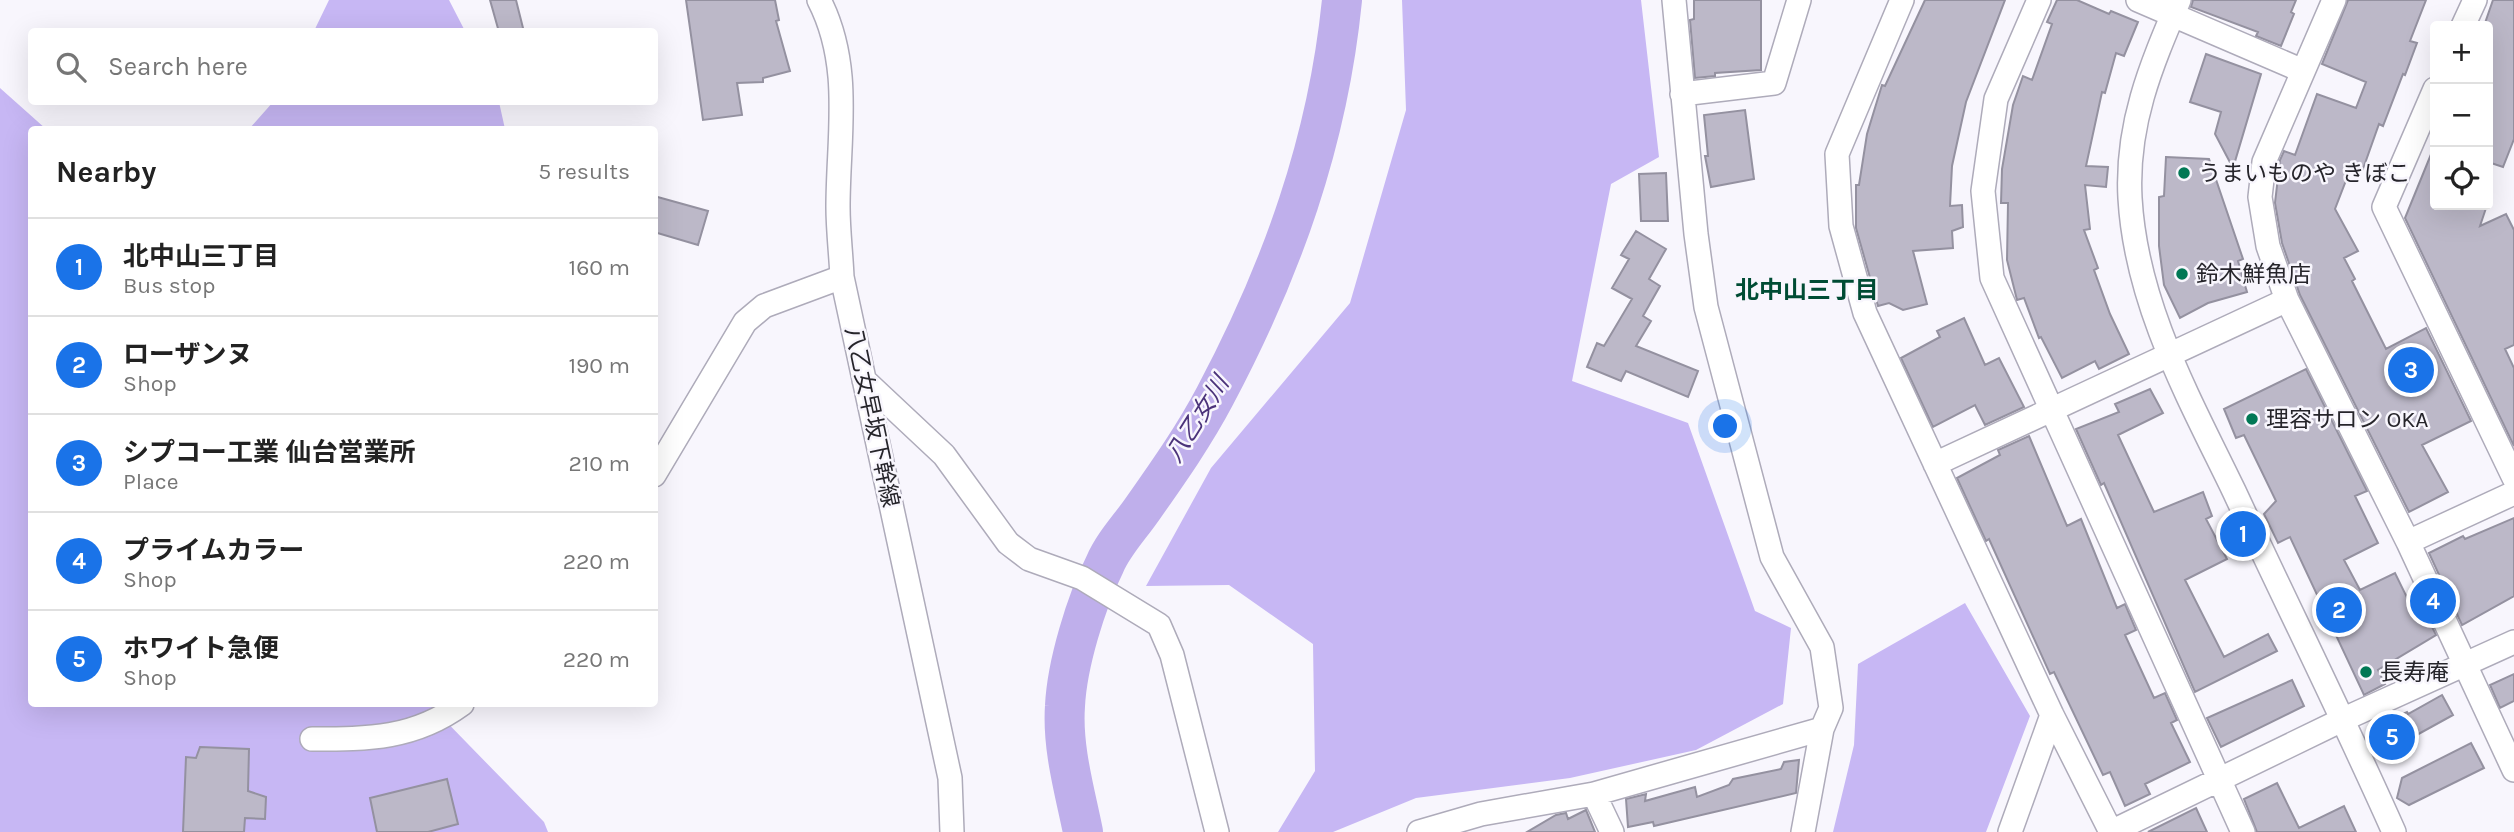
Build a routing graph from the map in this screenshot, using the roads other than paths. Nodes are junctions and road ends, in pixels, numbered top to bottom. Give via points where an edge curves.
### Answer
1 (819, 0) edge
2 (1674, 0) edge
3 (1799, 0) edge
4 (1902, 0) edge
5 (2039, 0) edge
6 (2138, 0) edge
7 (2334, 0) edge
8 (2475, 0) edge
9 (2176, 8) edge
10 (2465, 21) edge
11 (2303, 71) junction
12 (1682, 94) junction
13 (2430, 101) edge
14 (842, 277) junction
15 (2287, 300) junction
16 (2169, 356) junction
17 (864, 380) junction
18 (2050, 411) junction
19 (1935, 464) junction
20 (658, 468) edge
21 (2514, 478) edge
22 (2514, 493) edge
23 (2408, 542) junction
24 (2514, 642) edge
25 (2466, 666) junction
26 (457, 707) edge
27 (2052, 715) junction
28 (2344, 719) junction
29 (1822, 729) junction
30 (312, 739) dead end
31 (2514, 770) edge
32 (2219, 779) junction
33 (1594, 794) junction
34 (1485, 823) edge
35 (952, 832) edge
36 (1217, 832) edge
37 (1419, 832) edge
38 (1612, 832) edge
39 (1803, 832) edge
40 (2010, 832) edge
41 (2111, 832) edge
42 (2243, 832) edge
43 (2395, 832) edge

1 - 14 street, 八乙女早坂下幹線 via 837,49 842,82 838,208
2 - 12 street
3 - 12 street via 1774,83
4 - 19 street via 1837,154 1841,226 1865,313
5 - 18 street via 1996,99 1983,191 1992,278
6 - 9 street
7 - 11 street
8 - 10 street
9 - 11 street
9 - 16 street via 2144,81 2133,141 2130,197 2137,260
11 - 15 street via 2264,162 2260,197 2268,246
12 - 29 street via 1706,307 1772,557 1822,647 1830,708
13 - 21 street via 2384,207
14 - 17 street, 八乙女早坂下幹線
14 - 20 street via 764,306 745,322
15 - 16 street
15 - 23 street
16 - 18 street
16 - 28 street
17 - 35 street, 八乙女早坂下幹線 via 950,778
17 - 36 street via 944,455 1008,543 1029,559 1082,578 1159,625
18 - 19 street
18 - 32 street
19 - 27 street
22 - 23 street
23 - 25 street
24 - 25 street
25 - 28 street
25 - 31 street
26 - 30 street via 415,730 369,739
27 - 40 street
27 - 41 street
28 - 32 street
28 - 43 street
29 - 33 street
29 - 39 street
32 - 41 street
32 - 42 street
33 - 34 street
33 - 38 street
34 - 37 street

